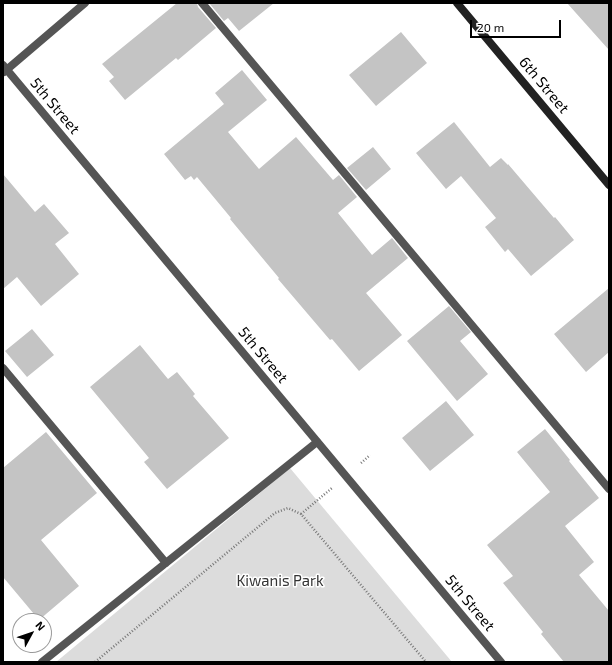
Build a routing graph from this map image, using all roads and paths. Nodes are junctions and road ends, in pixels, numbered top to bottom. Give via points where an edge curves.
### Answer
1 (85, 3) edge
2 (202, 3) edge
3 (457, 3) edge
4 (4, 69) edge
5 (609, 185) edge
6 (3, 368) edge
7 (317, 442) junction
8 (609, 489) edge
9 (316, 501) dead end
10 (301, 514) junction
11 (166, 563) junction
12 (42, 662) edge
13 (95, 662) edge
14 (426, 662) edge
15 (501, 662) edge

1 - 4 street
2 - 8 street
3 - 5 main road, 6th Street
4 - 7 street, 5th Street
6 - 11 street
7 - 11 street
7 - 15 street, 5th Street
9 - 10 path
10 - 13 path via 288,508 275,513
10 - 14 path
11 - 12 street

